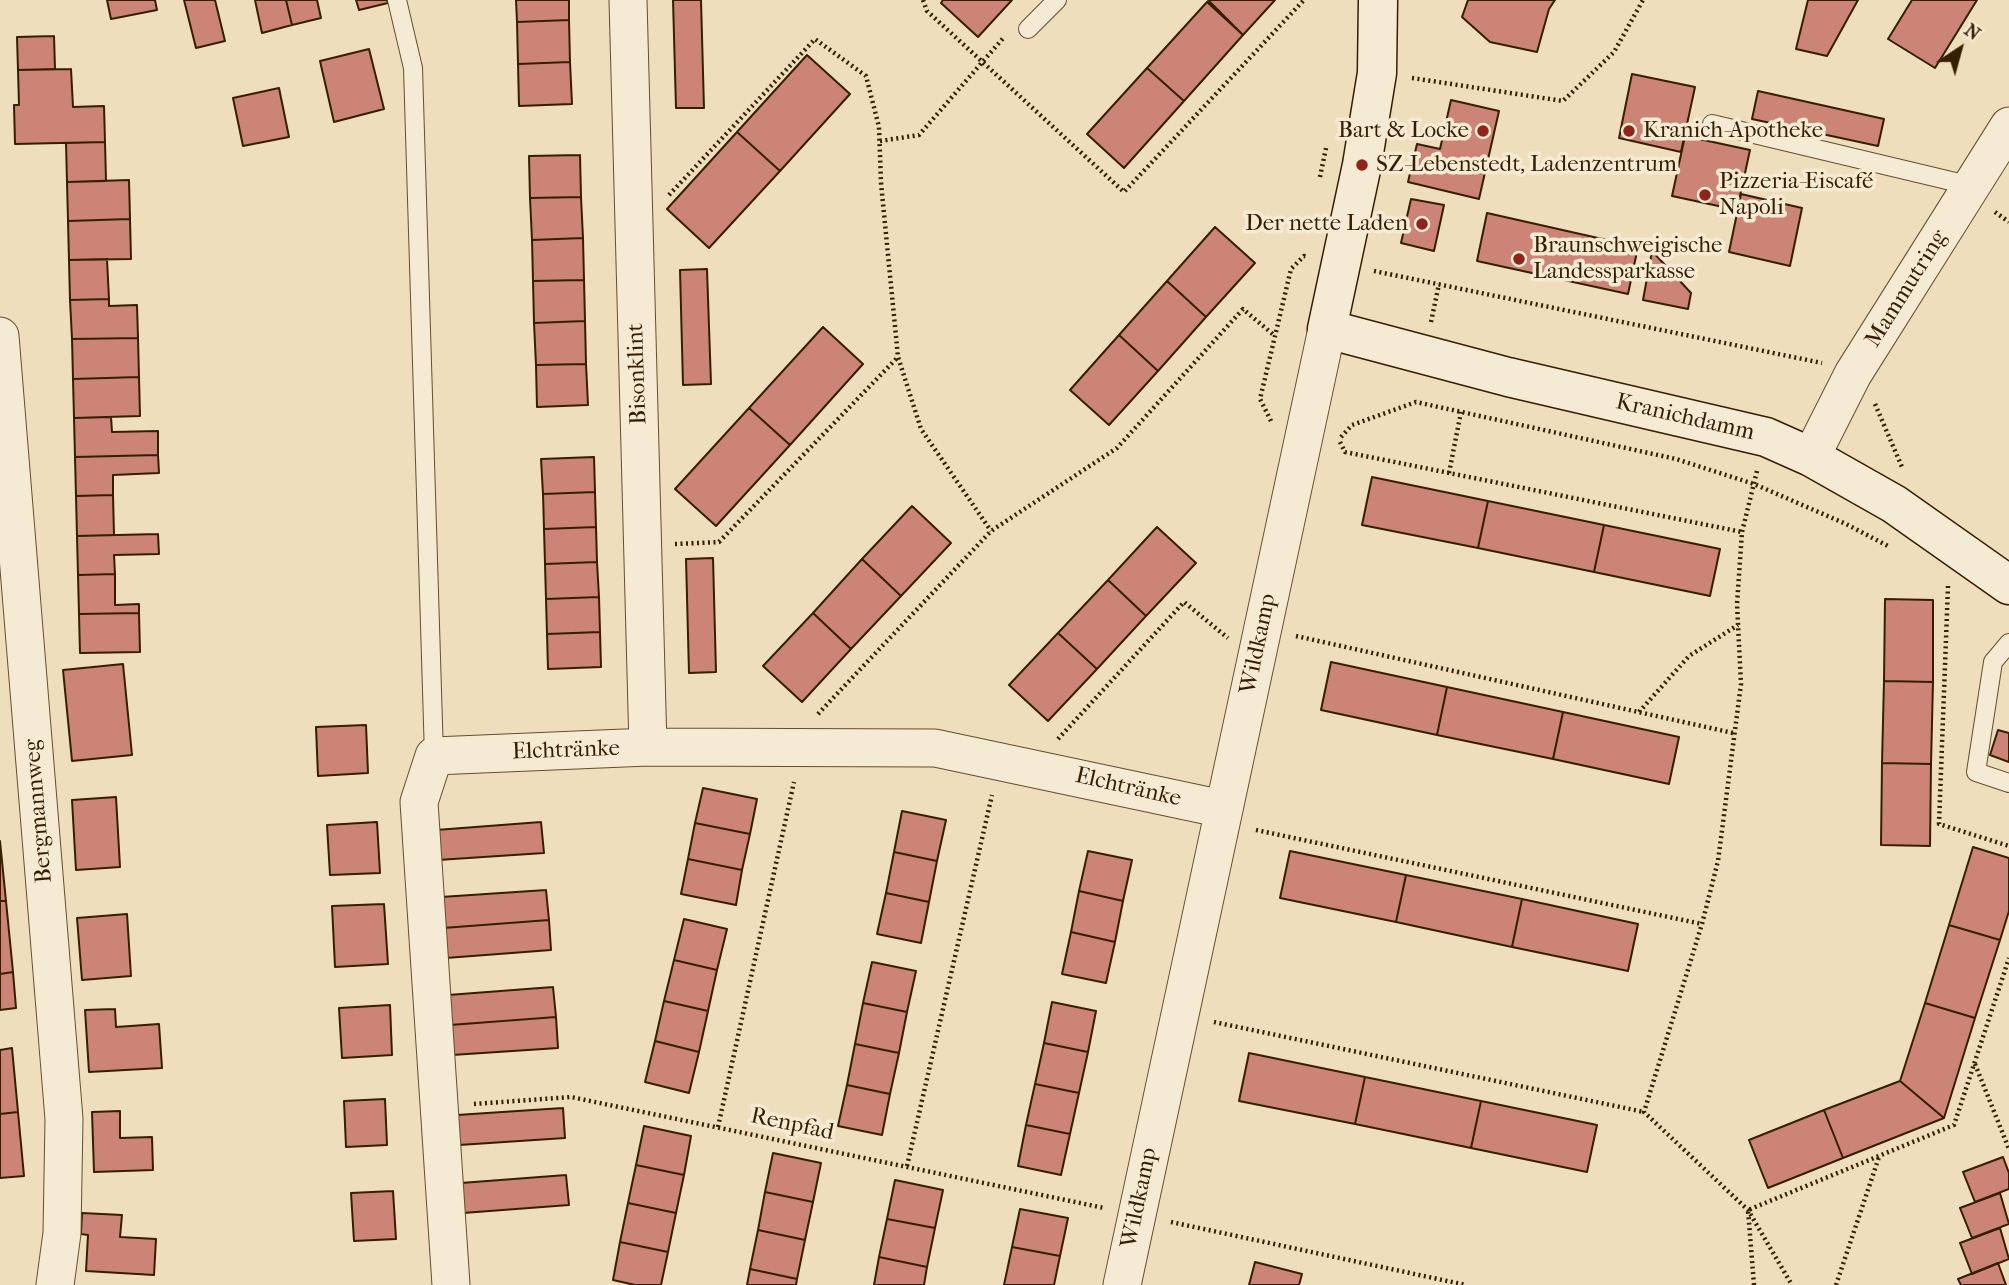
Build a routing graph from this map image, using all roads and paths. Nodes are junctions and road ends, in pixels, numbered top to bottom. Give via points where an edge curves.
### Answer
1 (397, 0) edge
2 (628, 0) edge
3 (923, 0) edge
4 (1057, 0) edge
5 (1304, 0) edge
6 (1378, 0) edge
7 (1643, 0) edge
8 (1028, 29) joint
9 (983, 62) junction
10 (1377, 73) junction
11 (1712, 124) dead end
12 (2009, 126) edge
13 (880, 141) junction
14 (1972, 186) junction
15 (634, 217) junction
16 (1317, 259) dead end
17 (1364, 269) dead end
18 (1439, 284) junction
19 (1327, 330) junction
20 (1429, 332) dead end
21 (0, 336) edge
22 (1275, 336) junction
23 (898, 357) junction
24 (1825, 363) dead end
25 (1871, 395) dead end
26 (1461, 412) junction
27 (1273, 426) dead end
28 (1766, 437) junction
29 (1811, 457) junction
30 (1448, 473) junction
31 (1907, 480) dead end
32 (1754, 484) junction
33 (991, 531) junction
34 (1742, 532) junction
35 (643, 546) junction
36 (1899, 552) dead end
37 (1957, 582) dead end
38 (2009, 585) edge
39 (1738, 625) junction
40 (1261, 638) junction
41 (2009, 643) edge
42 (1638, 712) junction
43 (1732, 733) junction
44 (648, 747) junction
45 (801, 748) junction
46 (433, 756) junction
47 (1016, 764) junction
48 (2009, 783) edge
49 (1222, 816) junction
50 (2009, 846) edge
51 (1702, 924) junction
52 (2009, 958) edge
53 (1179, 1014) junction
54 (1974, 1063) junction
55 (438, 1102) junction
56 (1644, 1112) junction
57 (718, 1127) junction
58 (2009, 1149) edge
59 (1880, 1156) junction
60 (907, 1166) junction
61 (1748, 1210) junction
62 (1137, 1217) junction
63 (55, 1285) edge
64 (451, 1285) edge
65 (1122, 1285) edge
66 (1466, 1285) edge
67 (1754, 1285) edge
68 (1792, 1285) edge
69 (1836, 1285) edge

1 - 46 lane via 413,68
2 - 15 street, Bisonklint
3 - 9 path via 928,11
4 - 8 lane
5 - 9 path via 1124,192
6 - 10 street, Wildkamp
7 - 10 path via 1614,52 1563,101
8 - 9 path via 1014,26
9 - 13 path via 919,135
10 - 19 street, Wildkamp
11 - 14 lane
12 - 14 street, Mammutring
13 - 15 path via 866,76 816,39 655,210
13 - 23 path
14 - 29 street, Mammutring via 1853,374
15 - 35 street, Bisonklint
16 - 22 path via 1304,256 1291,269
17 - 18 path
18 - 20 path
18 - 24 path
19 - 28 street, Kranichdamm
19 - 40 street, Wildkamp
21 - 63 street, Bergmannweg via 64,1119 62,1233
22 - 27 path via 1261,399
22 - 33 path via 1243,309 1117,447
23 - 33 path via 921,429
23 - 35 path via 719,542
25 - 31 path
26 - 30 path
26 - 30 path via 1416,402 1352,425 1338,439 1345,452
26 - 32 path via 1676,458
28 - 29 street, Kranichdamm
28 - 32 path
29 - 38 street, Kranichdamm via 1894,504
30 - 34 path
32 - 34 path
32 - 36 path
33 - 45 path via 804,729
34 - 39 path
35 - 44 street, Bisonklint
37 - 50 path via 1948,578 1939,824
39 - 42 path via 1689,656
39 - 43 path via 1741,684
40 - 42 path
40 - 47 path via 1227,638 1184,602
40 - 49 street, Wildkamp
41 - 48 lane via 1993,662 1976,772
42 - 43 path
43 - 51 path via 1718,861
44 - 45 street, Elchtränke
44 - 46 street, Elchtränke
45 - 47 street, Elchtränke via 935,748
45 - 57 path
46 - 55 street via 419,802
47 - 49 street, Elchtränke
47 - 60 path
49 - 51 path
49 - 53 street, Wildkamp
51 - 56 path
52 - 54 path
53 - 56 path
53 - 62 street, Wildkamp
54 - 58 path
54 - 59 path via 1954,1125
55 - 57 path, Renpfad via 457,1106 570,1097
55 - 64 street
56 - 61 path
57 - 60 path, Renpfad
59 - 61 path
59 - 69 path
60 - 62 path, Renpfad
61 - 67 path
61 - 68 path
62 - 65 street, Wildkamp
62 - 66 path, Renpfad

